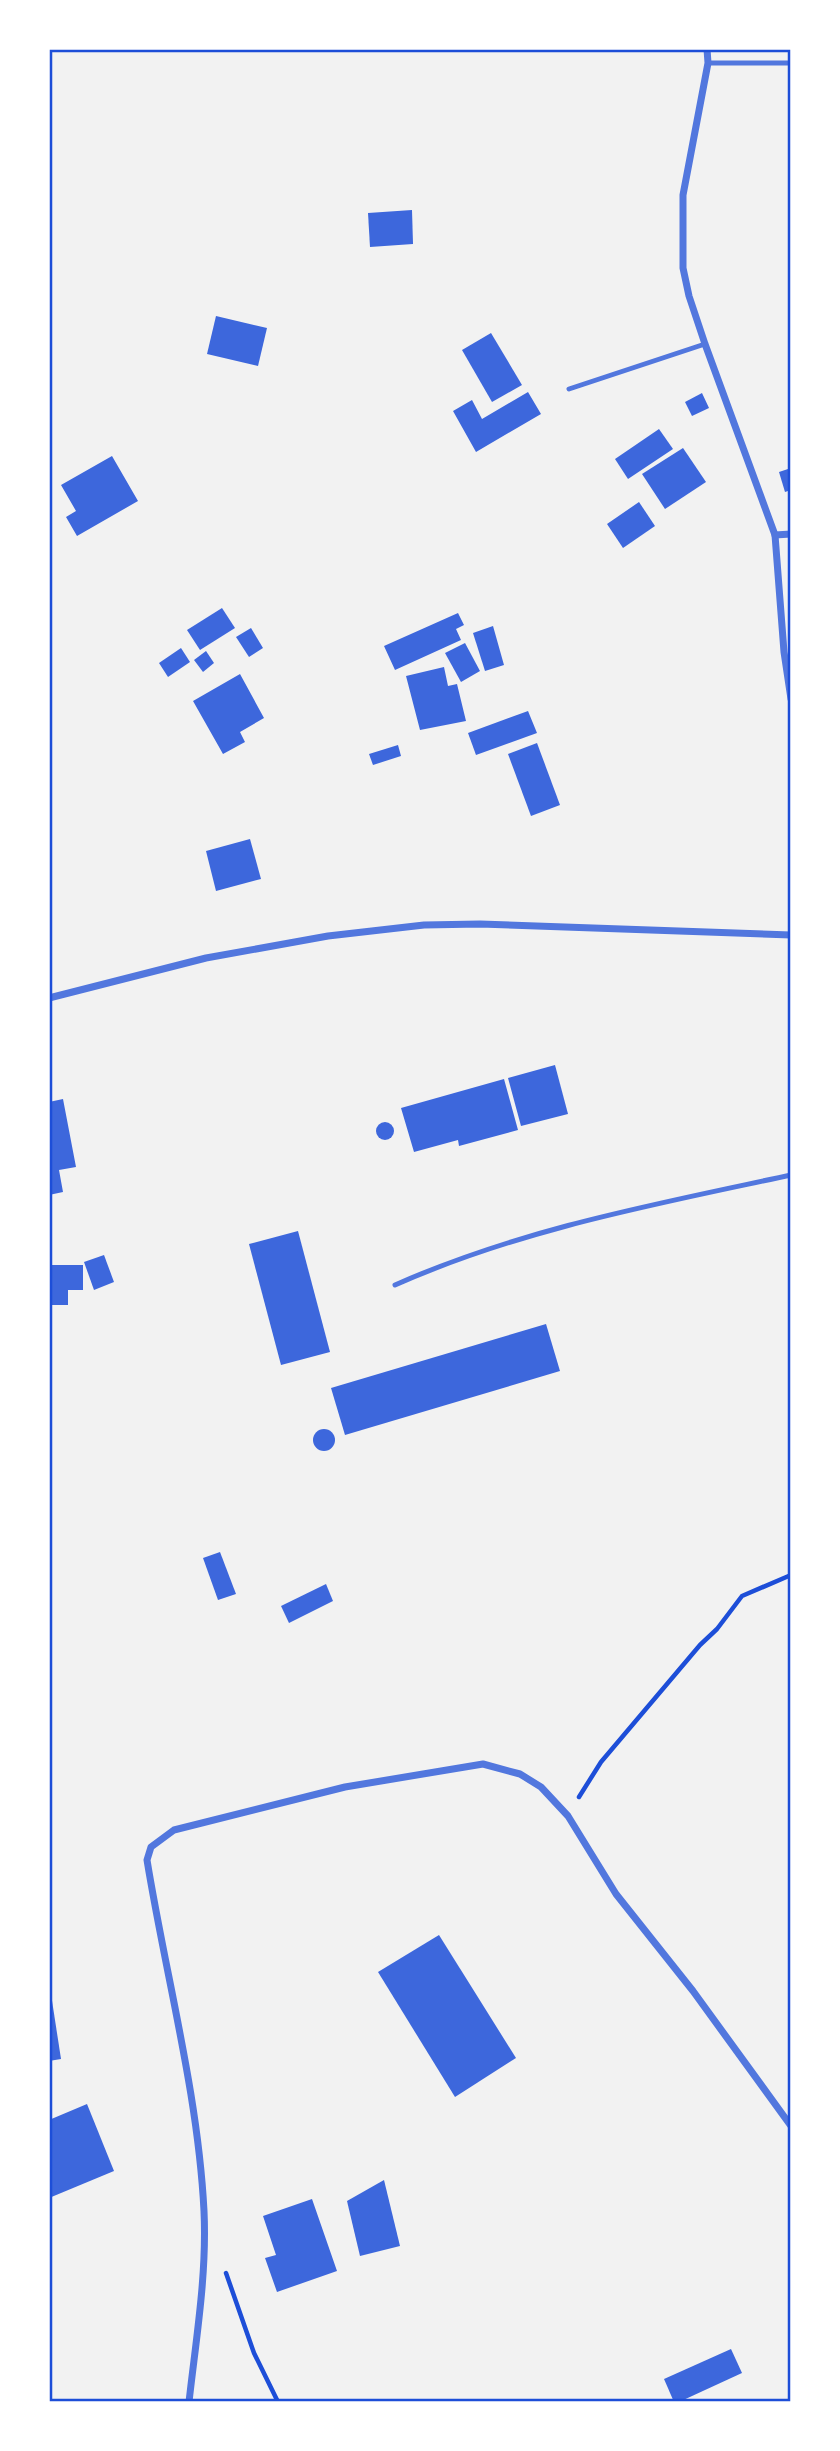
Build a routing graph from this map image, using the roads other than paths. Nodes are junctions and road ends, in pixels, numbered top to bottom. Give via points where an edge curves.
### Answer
1 (707, 49) edge
2 (708, 63) junction
3 (791, 63) edge
4 (705, 344) junction
5 (569, 389) dead end
6 (791, 534) edge
7 (775, 535) junction
8 (791, 699) edge
9 (791, 935) edge
10 (49, 998) edge
11 (791, 1175) edge
12 (394, 1286) dead end
13 (791, 2126) edge
14 (189, 2402) edge

1 - 2 street
2 - 3 lane
2 - 4 street via 683,195 682,247 689,296
4 - 5 lane
4 - 7 street
6 - 7 street
7 - 8 street
9 - 10 street via 424,925 205,957
11 - 12 lane via 528,1236 448,1262
13 - 14 street via 693,1990 616,1894 568,1816 541,1787 520,1774 483,1764 345,1787 174,1830 150,1847 146,1860 200,2157 205,2264

